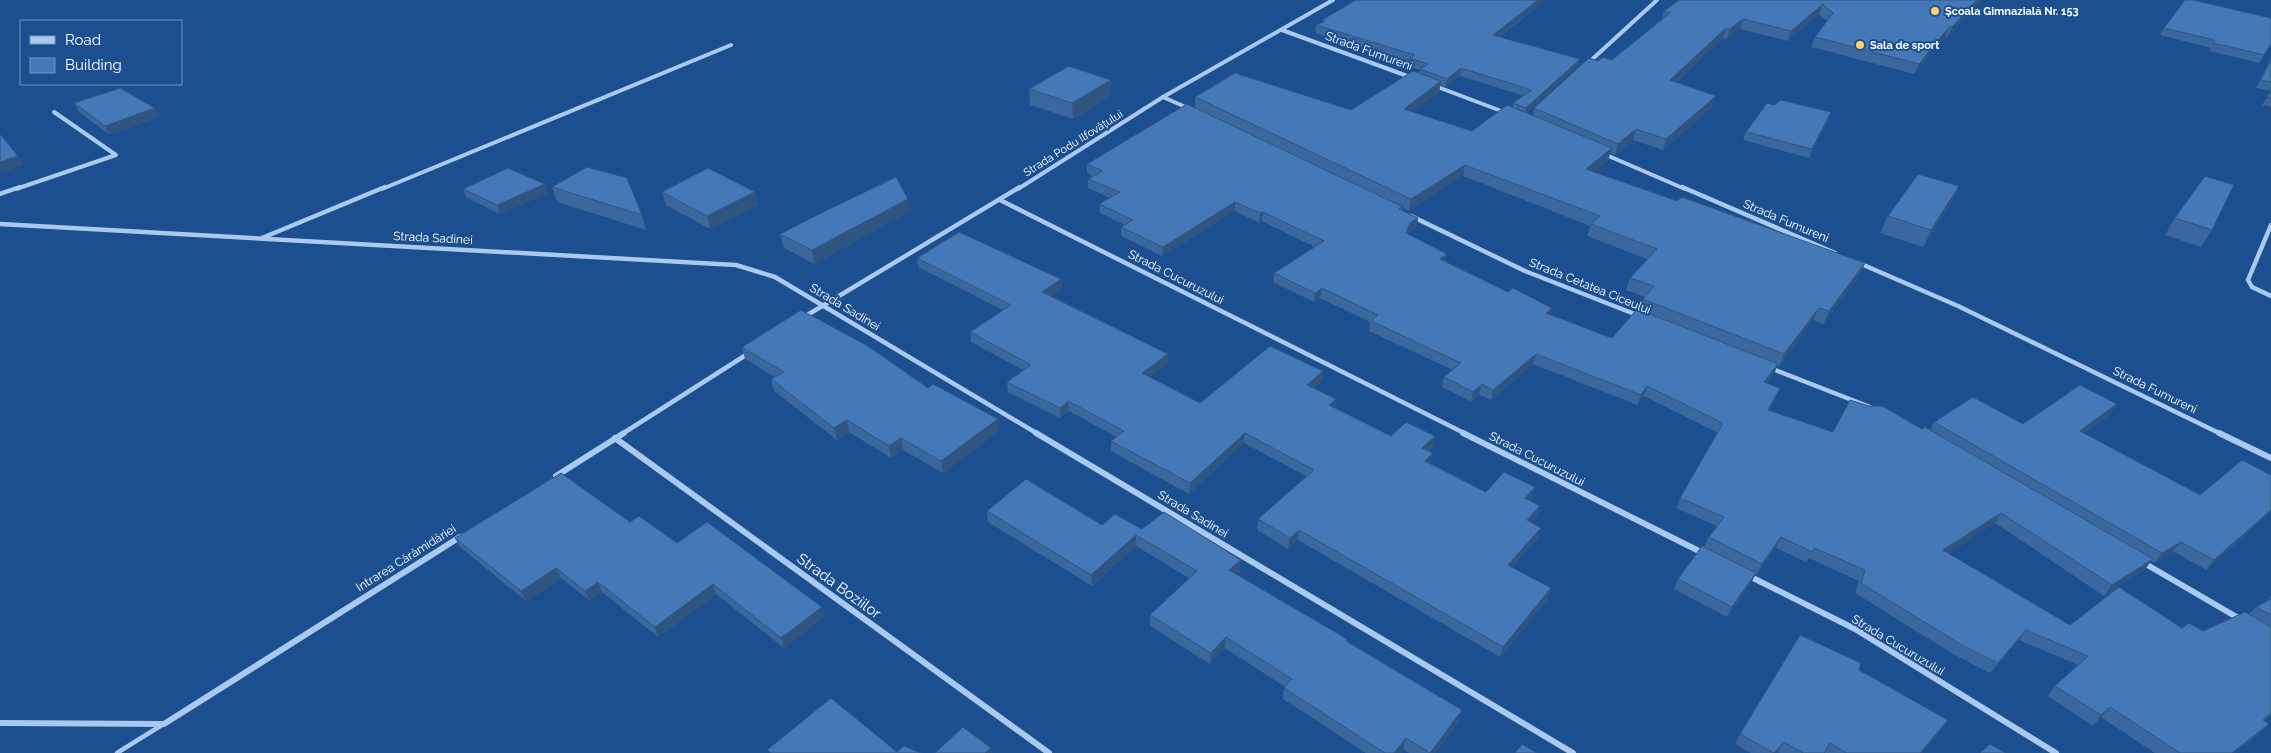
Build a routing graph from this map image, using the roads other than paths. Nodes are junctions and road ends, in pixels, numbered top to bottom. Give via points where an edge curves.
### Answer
1 (1334, 0) edge
2 (1657, 0) edge
3 (1282, 30) junction
4 (731, 46) dead end
5 (1584, 67) edge
6 (1413, 78) edge
7 (1432, 85) edge
8 (1163, 97) junction
9 (54, 112) dead end
10 (1506, 113) edge
11 (1198, 114) edge
12 (1597, 151) edge
13 (0, 194) edge
14 (1000, 200) junction
15 (1401, 211) edge
16 (0, 224) edge
17 (2271, 226) edge
18 (260, 239) junction
19 (1841, 255) edge
20 (1850, 259) edge
21 (2271, 296) edge
22 (823, 305) junction
23 (1645, 318) edge
24 (798, 321) edge
25 (757, 348) edge
26 (1766, 366) edge
27 (1877, 410) edge
28 (615, 438) junction
29 (2271, 458) edge
30 (548, 481) edge
31 (465, 534) edge
32 (2134, 557) edge
33 (1712, 558) edge
34 (1739, 571) edge
35 (2245, 622) edge
36 (0, 723) edge
37 (164, 724) junction
38 (117, 753) edge
39 (1049, 753) edge
40 (1573, 753) edge
41 (2056, 753) edge

1 - 3 street, Strada Podu Ilfovățului
2 - 5 street
3 - 6 street, Strada Fumureni
3 - 8 street, Strada Podu Ilfovățului
4 - 18 street
7 - 10 street
8 - 11 street
8 - 14 street, Strada Podu Ilfovățului
9 - 13 street via 116,155
12 - 19 street, Strada Fumureni
14 - 22 street, Strada Podu Ilfovățului
14 - 33 street, Strada Cucuruzului
15 - 23 street, Strada Cetatea Ciceului via 1525,271
16 - 18 street, Strada Sadinei
17 - 21 street via 2248,280 2252,287
18 - 22 street, Strada Sadinei via 736,265 775,277
20 - 29 street, Strada Fumureni via 1958,306
22 - 24 street
22 - 40 street, Strada Sadinei
25 - 28 street
26 - 27 street
28 - 30 street
28 - 39 street, Strada Boziilor
31 - 37 street, Intrarea Cărămidăriei
32 - 35 street
34 - 41 street, Strada Cucuruzului via 1855,629
36 - 37 street
37 - 38 lane

